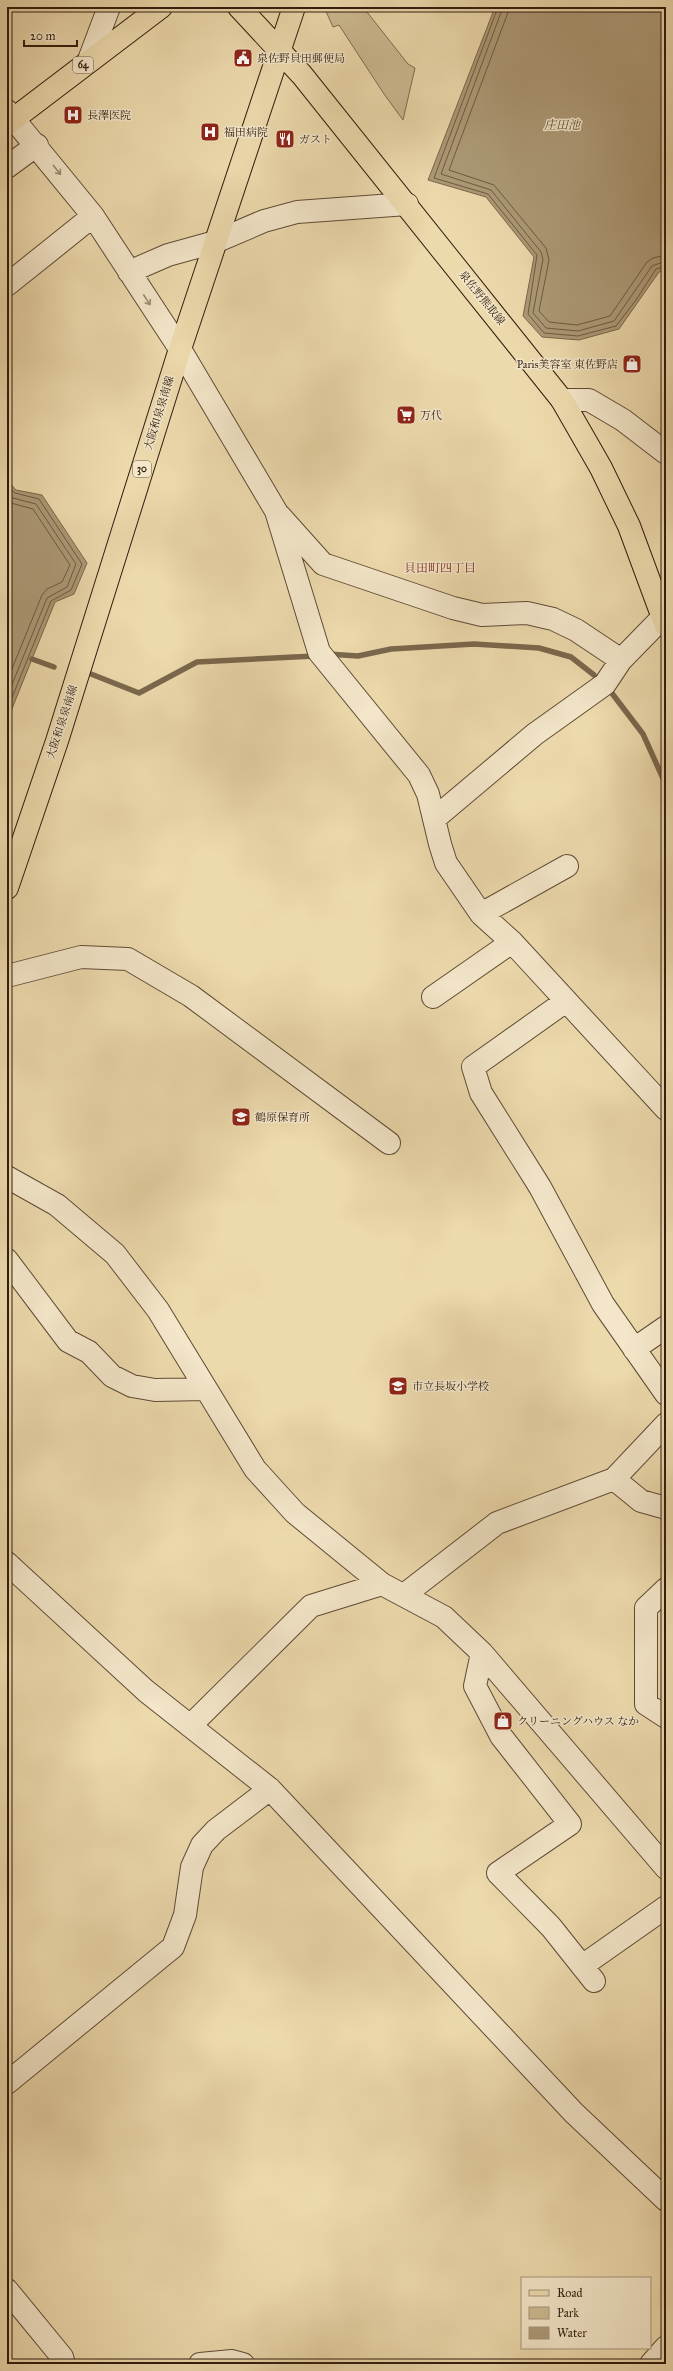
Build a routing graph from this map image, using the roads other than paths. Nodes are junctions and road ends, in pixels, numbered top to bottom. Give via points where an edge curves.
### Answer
1 (109, 7) edge
2 (161, 7) edge
3 (239, 7) edge
4 (294, 7) edge
5 (280, 50) junction
6 (89, 60) junction
7 (9, 118) edge
8 (37, 145) junction
9 (7, 167) edge
10 (407, 204) junction
11 (93, 216) junction
12 (215, 242) junction
13 (129, 272) junction
14 (7, 285) edge
15 (180, 349) junction
16 (562, 400) junction
17 (666, 453) edge
18 (276, 511) junction
19 (665, 620) edge
20 (621, 660) junction
21 (434, 820) junction
22 (567, 866) dead end
23 (9, 874) edge
24 (481, 914) junction
25 (512, 942) junction
26 (7, 976) edge
27 (433, 997) dead end
28 (566, 1001) junction
29 (666, 1109) edge
30 (389, 1143) dead end
31 (7, 1177) edge
32 (7, 1260) edge
33 (666, 1327) edge
34 (634, 1349) junction
35 (206, 1389) junction
36 (666, 1394) edge
37 (666, 1424) edge
38 (614, 1480) junction
39 (666, 1508) edge
40 (7, 1563) edge
41 (382, 1584) junction
42 (666, 1589) edge
43 (404, 1595) junction
44 (482, 1653) junction
45 (666, 1717) edge
46 (190, 1726) junction
47 (270, 1789) junction
48 (666, 1868) edge
49 (666, 1907) edge
50 (7, 2083) edge
51 (666, 2200) edge
52 (7, 2290) edge
53 (666, 2347) edge
54 (64, 2364) edge
55 (200, 2364) edge
56 (243, 2364) edge
57 (651, 2364) edge

1 - 6 street
2 - 6 main road, 64
3 - 5 main road, 泉佐野熊取線
4 - 5 main road, 大阪和泉泉南線 / 30
5 - 10 main road, 泉佐野熊取線
5 - 12 main road, 大阪和泉泉南線 / 30
6 - 7 main road, 64
7 - 8 street
8 - 9 street
8 -> 11 street
10 - 12 street via 297,212 264,221
10 - 16 main road, 泉佐野熊取線
11 - 13 street
11 - 14 street
12 - 13 street via 168,255
12 - 15 main road, 大阪和泉泉南線 / 30
13 -> 15 street
15 - 18 street
15 - 23 main road, 大阪和泉泉南線 / 30 via 59,733
16 - 17 street via 589,400 623,420
16 - 19 main road, 泉佐野熊取線 via 601,468 629,526
18 - 20 street via 323,564 482,616 528,614 553,619 576,630
18 - 21 street via 319,652 419,775 428,794
19 - 20 street
20 - 21 street via 605,684 535,734
21 - 24 street via 446,863
22 - 24 street
24 - 25 street
25 - 27 street
25 - 28 street
26 - 30 street via 81,957 128,959 191,996
28 - 29 street
28 - 34 street via 473,1067 481,1093 540,1188 603,1304
31 - 35 street via 57,1205 115,1254 158,1310
32 - 35 street via 68,1341 89,1352 112,1376 132,1386 155,1390
33 - 34 street
34 - 36 street
35 - 41 street via 255,1469 295,1513
37 - 38 street
38 - 39 street via 641,1502
38 - 43 street via 497,1523
40 - 46 street via 146,1691
41 - 43 street
41 - 46 street via 311,1606
42 - 45 street via 646,1608 646,1704
43 - 44 street via 444,1617
44 - 48 street
44 - 49 street via 475,1686 501,1736 570,1824 498,1873 551,1927 588,1973
46 - 47 street
47 - 50 street via 216,1830 202,1845 192,1868 185,1915 173,1947
47 - 51 street via 574,2113
52 - 54 street via 62,2357
53 - 57 street
55 - 56 street via 232,2361

